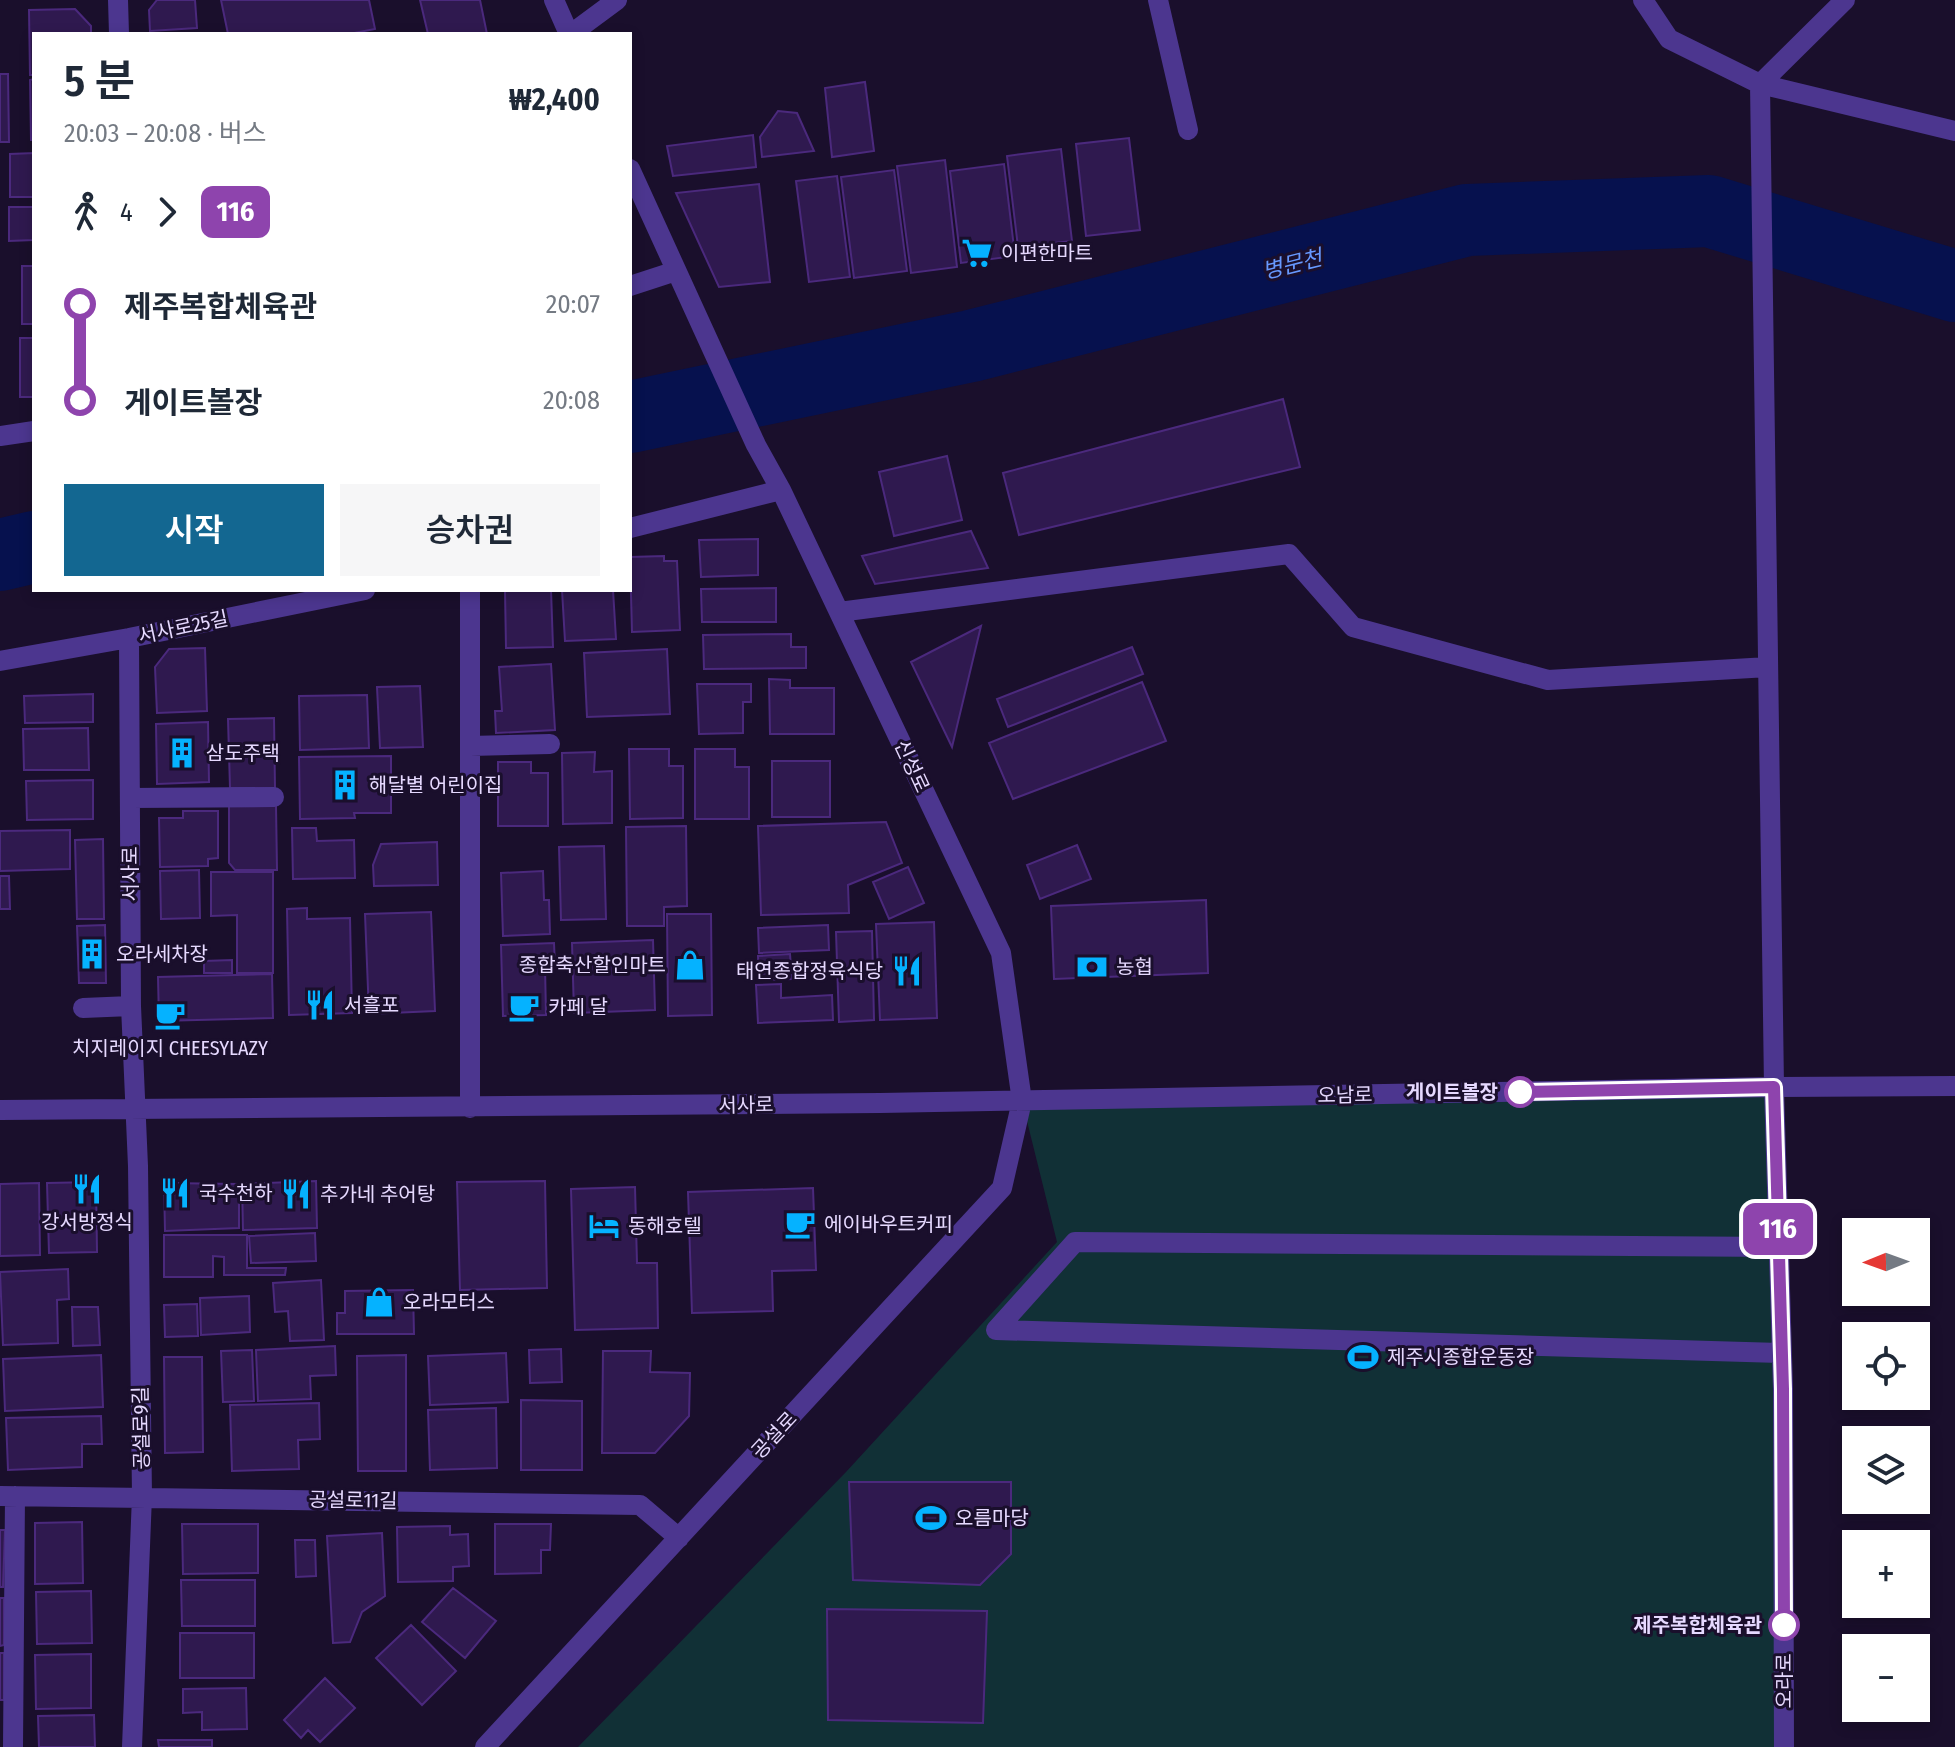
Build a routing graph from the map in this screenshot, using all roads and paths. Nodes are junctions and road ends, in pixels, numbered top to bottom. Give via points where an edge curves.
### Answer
1 (118, 0) edge
2 (554, 0) edge
3 (617, 0) edge
4 (1158, 0) edge
5 (1643, 0) edge
6 (1845, 0) edge
7 (119, 32) edge
8 (569, 32) edge
9 (573, 32) edge
10 (1760, 84) junction
11 (1188, 130) dead end
12 (1955, 131) edge
13 (632, 173) edge
14 (676, 271) junction
15 (632, 285) edge
16 (32, 431) edge
17 (0, 436) edge
18 (781, 490) junction
19 (632, 527) edge
20 (355, 592) edge
21 (470, 592) edge
22 (839, 612) junction
23 (129, 638) junction
24 (0, 661) edge
25 (1768, 667) junction
26 (550, 744) dead end
27 (470, 746) junction
28 (274, 797) dead end
29 (130, 798) junction
30 (131, 1006) junction
31 (83, 1008) dead end
32 (1955, 1086) edge
33 (1774, 1087) junction
34 (1022, 1101) junction
35 (470, 1108) junction
36 (136, 1109) junction
37 (0, 1110) edge
38 (1779, 1247) junction
39 (1782, 1353) junction
40 (7, 1496) edge
41 (142, 1496) junction
42 (679, 1538) junction
43 (13, 1747) edge
44 (132, 1747) edge
45 (485, 1747) edge
46 (1784, 1747) edge

1 - 7 street
2 - 8 street
3 - 9 street
4 - 11 street
5 - 10 street via 1669,39
6 - 10 street
10 - 12 street
10 - 25 street, 오라로
13 - 14 street
14 - 15 street
14 - 18 street, 신성로
16 - 17 street
18 - 19 street
18 - 22 street, 신성로
20 - 23 street, 서사로25길
21 - 27 street
22 - 25 street via 1289,554 1353,627 1548,680
22 - 34 street, 신성로 via 1001,953
23 - 24 street, 서사로25길
23 - 29 street, 서사로
25 - 33 street, 오라로
26 - 27 street
27 - 35 street
28 - 29 street
29 - 30 street, 서사로
30 - 31 street
30 - 36 street, 서사로
32 - 33 street, 오남로
33 - 34 street, 오남로
33 - 38 street, 오라로
34 - 35 street, 서사로
34 - 42 street, 공설로 via 1002,1188
35 - 36 street, 서사로
36 - 37 street, 서사로
36 - 41 street, 공설로9길
38 - 39 street, 오라로
38 - 39 street via 1075,1242 996,1330
39 - 46 street, 오라로
40 - 41 street, 공설로11길
40 - 43 street, 공설로11길
41 - 42 street, 공설로11길 via 640,1505
41 - 44 street, 공설로9길
42 - 45 street, 공설로

